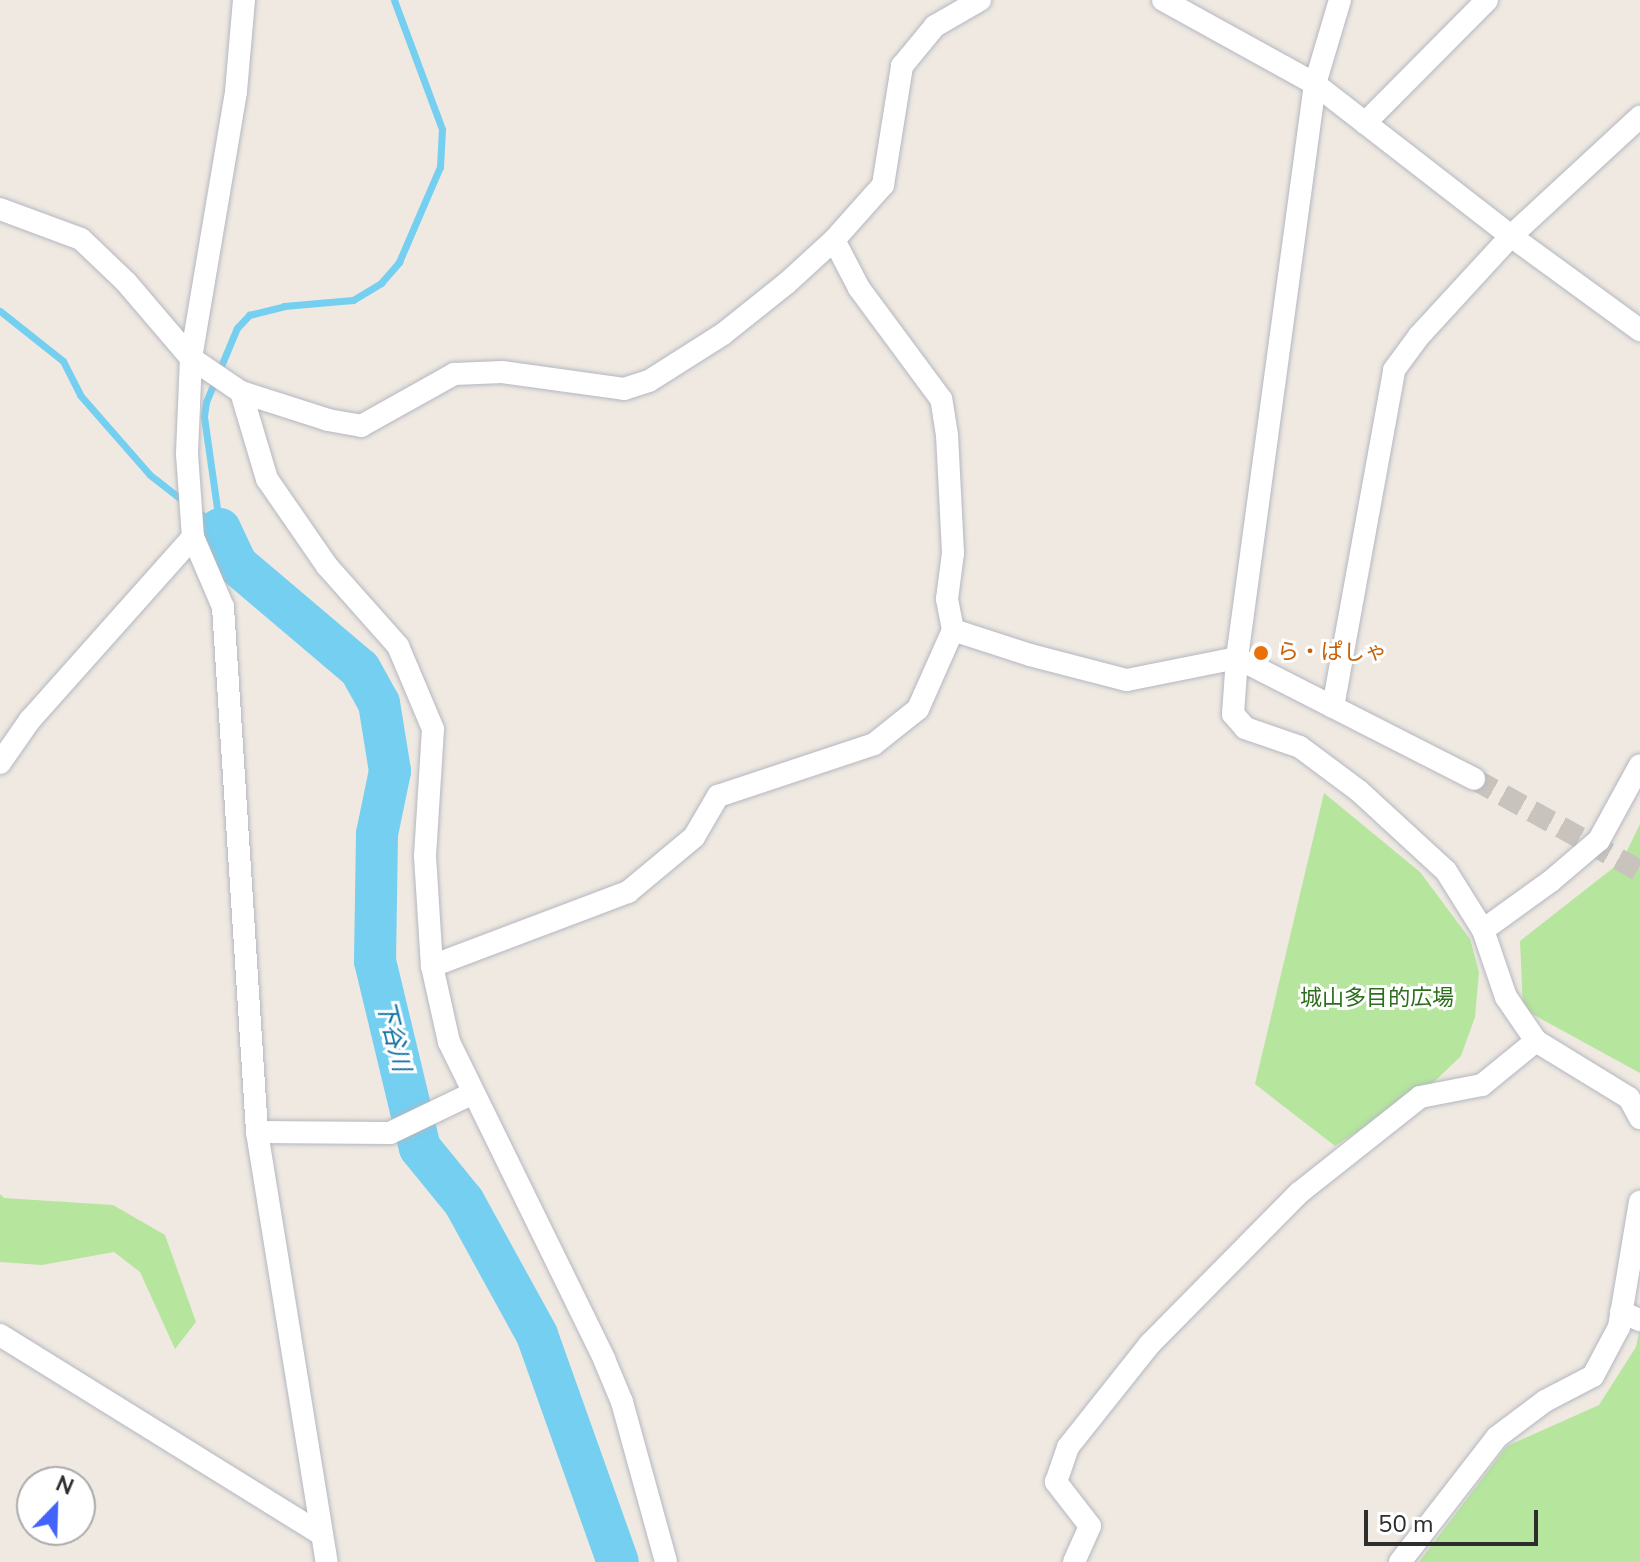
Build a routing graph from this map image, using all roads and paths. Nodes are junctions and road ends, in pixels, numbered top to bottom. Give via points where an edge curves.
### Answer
1 (244, 0) edge
2 (980, 0) edge
3 (1163, 0) edge
4 (1340, 0) edge
5 (1487, 0) edge
6 (1315, 84) junction
7 (1640, 117) edge
8 (1365, 123) junction
9 (0, 209) edge
10 (1511, 236) junction
11 (834, 240) junction
12 (1640, 330) edge
13 (191, 358) junction
14 (241, 392) junction
15 (193, 537) junction
16 (953, 630) junction
17 (1237, 658) junction
18 (1333, 707) junction
19 (0, 763) edge
20 (1640, 765) edge
21 (1474, 779) tunnel mouth
22 (1483, 930) junction
23 (432, 966) junction
24 (1536, 1041) junction
25 (471, 1094) junction
26 (1640, 1118) edge
27 (257, 1132) junction
28 (1640, 1202) edge
29 (1631, 1316) edge
30 (0, 1335) edge
31 (321, 1534) junction
32 (327, 1562) edge
33 (666, 1562) edge
34 (1074, 1562) edge
35 (1400, 1562) edge

1 - 13 street via 236,92
2 - 11 street via 935,26 902,66 883,185
3 - 6 street
4 - 6 street
5 - 8 street
6 - 8 street
6 - 17 street
7 - 10 street
8 - 10 street
9 - 13 street via 81,239
10 - 12 street
10 - 18 street via 1394,370
11 - 14 street via 723,334 649,381 624,389 502,372 454,374 361,426
11 - 16 street via 859,288 941,399 953,553 947,599
13 - 14 street
13 - 15 street via 187,454
14 - 23 street via 267,479 327,566 398,646 433,729 425,856
15 - 19 street via 30,720
15 - 27 street via 223,607
16 - 17 street via 1127,680
16 - 23 street via 918,709 874,744 718,796 694,837 628,892
17 - 18 street
17 - 22 street via 1233,714 1245,728 1300,747 1359,791 1446,871
18 - 21 street
20 - 22 street via 1599,840
22 - 24 street via 1506,997
23 - 25 street via 449,1042
24 - 26 street via 1629,1098
24 - 34 street via 1482,1085 1420,1097 1299,1193 1150,1344 1068,1447 1056,1482 1090,1526
25 - 27 street via 390,1133
25 - 33 street via 622,1402
27 - 31 street
28 - 29 street
29 - 35 street via 1619,1327 1593,1376 1545,1401 1497,1437
30 - 31 street
31 - 32 street

